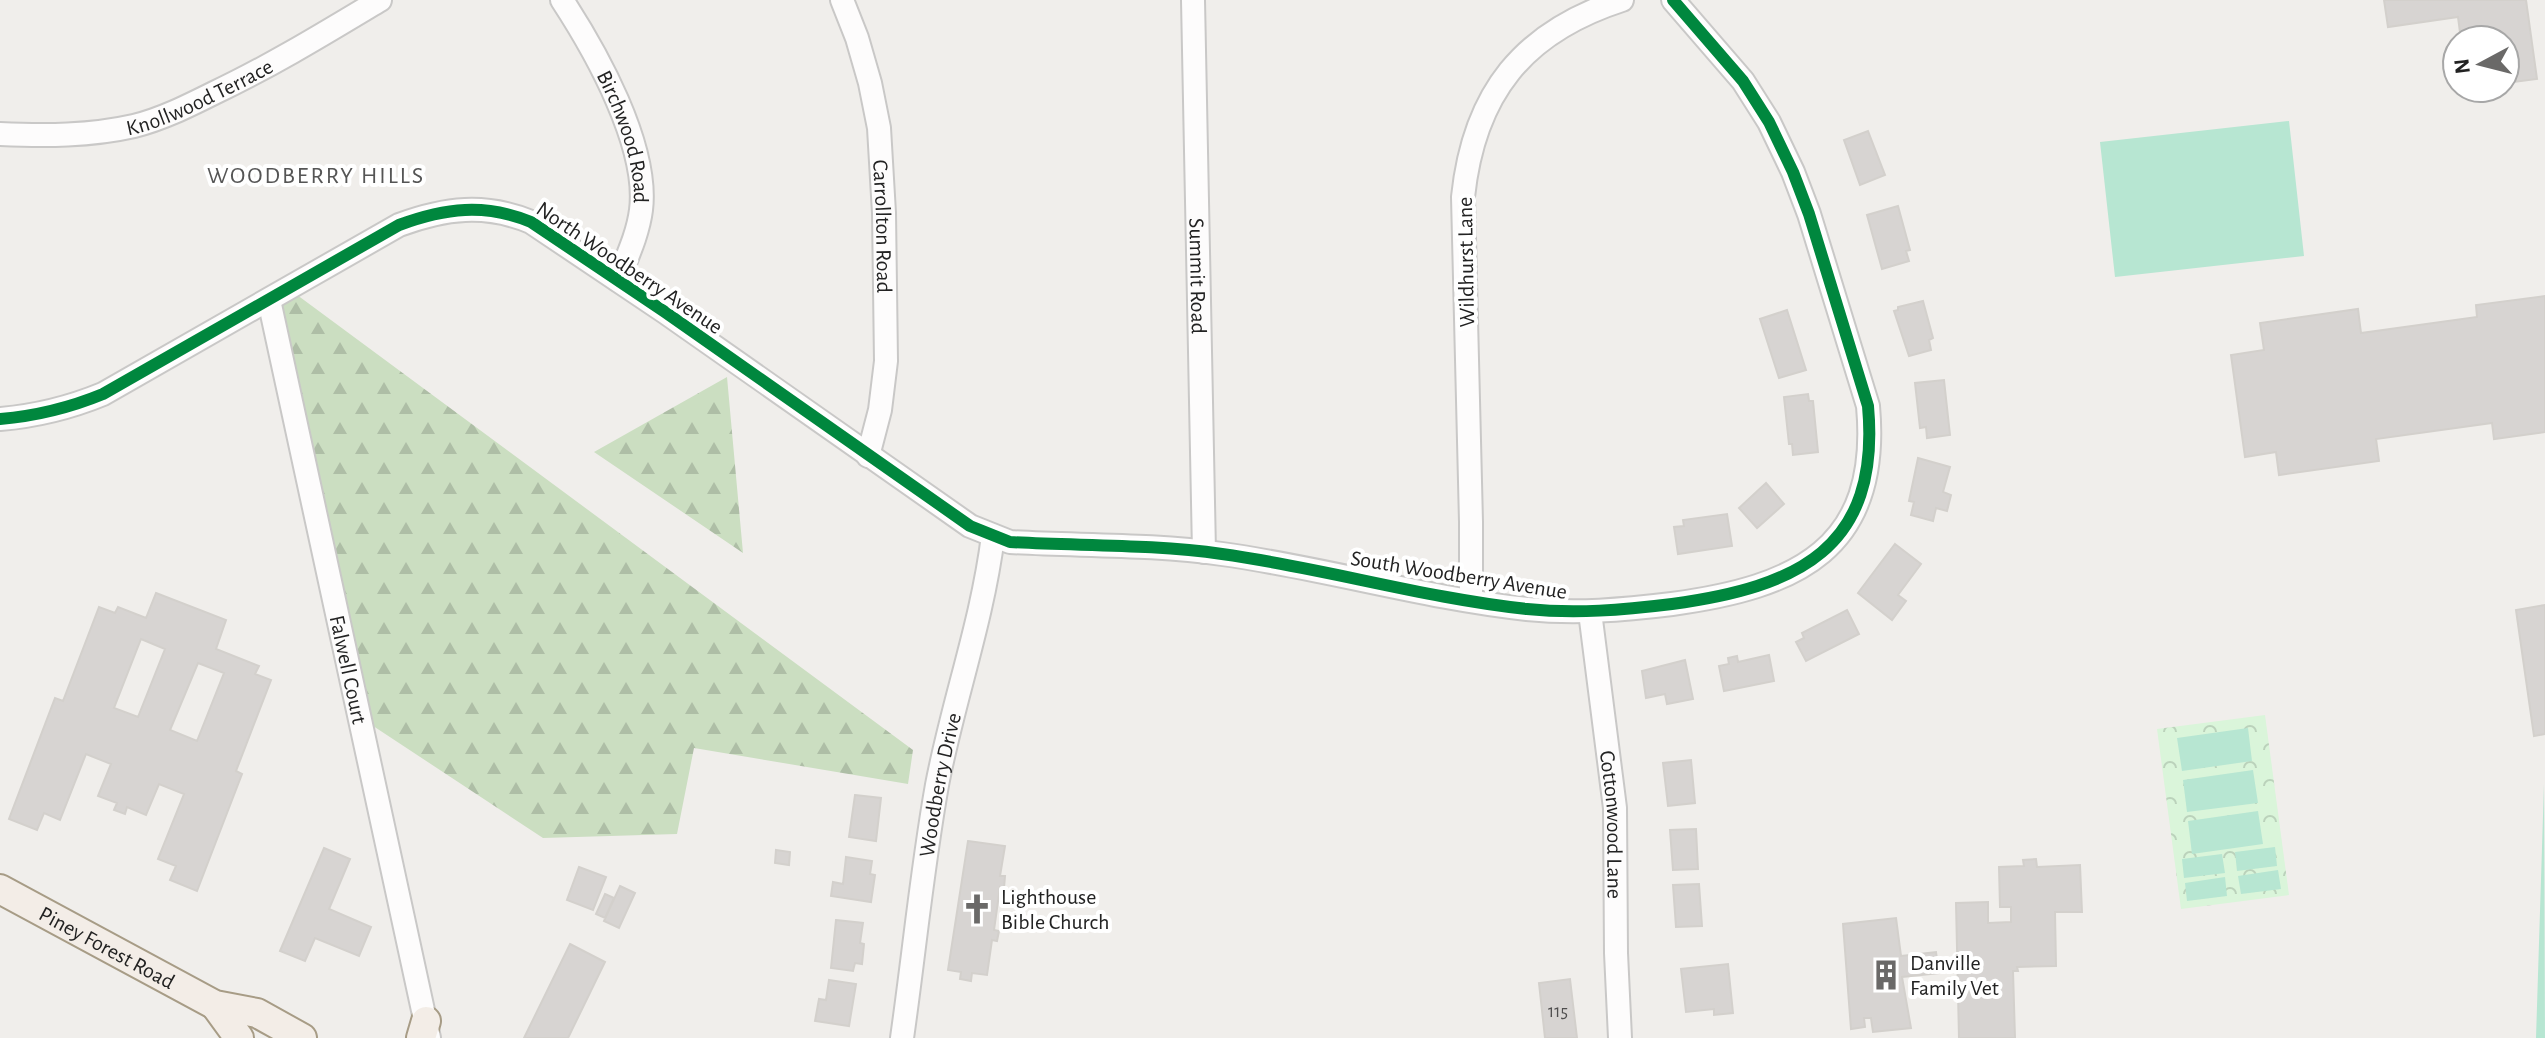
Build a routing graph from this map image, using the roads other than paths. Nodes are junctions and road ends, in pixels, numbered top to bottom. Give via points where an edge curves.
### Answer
1 (380, 0) edge
2 (562, 0) edge
3 (842, 0) edge
4 (1193, 0) edge
5 (1622, 0) edge
6 (1673, 0) edge
7 (0, 134) edge
8 (618, 280) junction
9 (269, 300) junction
10 (0, 419) edge
11 (868, 456) junction
12 (993, 536) junction
13 (1204, 552) junction
14 (1471, 600) junction
15 (1590, 612) junction
16 (0, 889) edge
17 (215, 1005) junction
18 (427, 1034) edge
19 (239, 1038) edge
20 (302, 1038) edge
21 (902, 1038) edge
22 (1620, 1038) edge

1 - 7 street, Knollwood Terrace via 172,114 98,132
2 - 8 street, Birchwood Road via 599,61 637,156 641,208
3 - 11 street, Carrollton Road via 870,83 880,142 886,361
4 - 13 street, Summit Road
5 - 14 street, Wildhurst Lane via 1576,17 1528,49 1490,98 1466,164
6 - 15 street, South Woodberry Avenue via 1743,81 1793,172 1861,376 1871,436 1868,470 1851,520 1813,560 1787,576 1712,598
8 - 9 street, North Woodberry Avenue via 531,222 497,210 460,209 399,225
8 - 11 street, North Woodberry Avenue
9 - 10 street, North Woodberry Avenue via 103,394 39,415
9 - 18 street, Falwell Court
11 - 12 street, North Woodberry Avenue
12 - 13 street, South Woodberry Avenue via 1010,542
12 - 21 street, Woodberry Drive via 977,629 937,786
13 - 14 street, South Woodberry Avenue
14 - 15 street, South Woodberry Avenue
15 - 22 street, Cottonwood Lane via 1615,808
16 - 17 main road, Piney Forest Road
17 - 19 main road, Piney Forest Road
17 - 20 main road, Piney Forest Road via 257,1013

